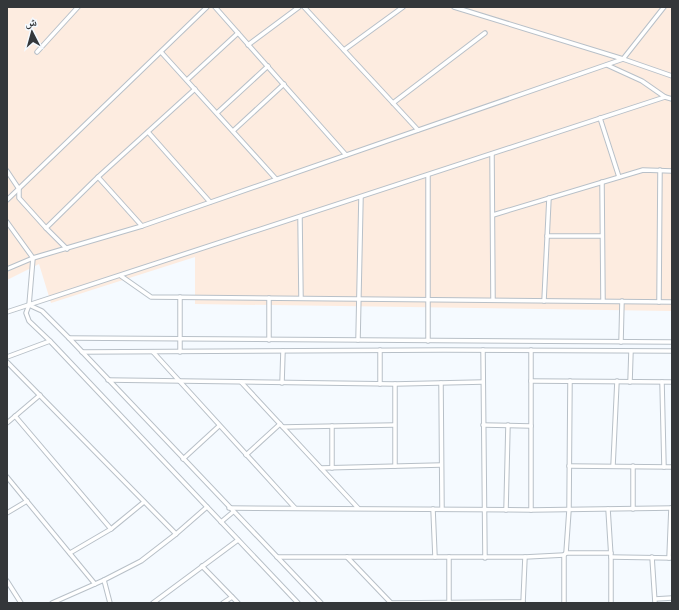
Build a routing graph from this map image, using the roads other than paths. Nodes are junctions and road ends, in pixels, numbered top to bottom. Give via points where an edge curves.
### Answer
1 (78, 7) edge
2 (207, 7) edge
3 (215, 7) edge
4 (299, 7) edge
5 (304, 7) edge
6 (403, 7) edge
7 (454, 7) edge
8 (664, 7) edge
9 (238, 33) junction
10 (485, 33) dead end
11 (248, 45) junction
12 (344, 50) junction
13 (37, 52) dead end
14 (161, 52) junction
15 (623, 59) junction
16 (607, 65) junction
17 (268, 66) junction
18 (672, 76) edge
19 (187, 80) junction
20 (284, 84) junction
21 (195, 89) junction
22 (664, 97) junction
23 (672, 99) edge
24 (393, 103) junction
25 (217, 113) junction
26 (600, 118) junction
27 (418, 130) junction
28 (148, 132) junction
29 (233, 132) junction
30 (492, 154) junction
31 (346, 155) junction
32 (660, 170) junction
33 (7, 171) edge
34 (672, 171) edge
35 (428, 175) junction
36 (98, 177) junction
37 (619, 177) junction
38 (276, 179) junction
39 (602, 182) junction
40 (19, 189) junction
41 (361, 197) junction
42 (549, 198) junction
43 (7, 200) edge
44 (210, 202) junction
45 (493, 216) junction
46 (300, 217) junction
47 (7, 222) edge
48 (142, 226) junction
49 (46, 228) junction
50 (547, 236) junction
51 (602, 236) junction
52 (67, 248) junction
53 (33, 258) junction
54 (7, 269) edge
55 (121, 276) junction
56 (180, 297) junction
57 (269, 298) junction
58 (301, 298) junction
59 (359, 299) junction
60 (428, 300) junction
61 (493, 300) junction
62 (544, 301) junction
63 (603, 301) junction
64 (622, 302) junction
65 (659, 302) junction
66 (672, 302) edge
67 (29, 305) junction
68 (7, 312) edge
69 (69, 338) junction
70 (179, 339) junction
71 (50, 340) junction
72 (269, 340) junction
73 (358, 340) junction
74 (428, 341) junction
75 (621, 342) junction
76 (672, 342) edge
77 (380, 350) junction
78 (483, 350) junction
79 (531, 350) junction
80 (283, 351) junction
81 (631, 351) junction
82 (672, 351) edge
83 (82, 352) junction
84 (153, 352) junction
85 (180, 352) junction
86 (7, 357) edge
87 (7, 362) edge
88 (108, 380) junction
89 (176, 380) junction
90 (531, 381) junction
91 (570, 381) junction
92 (617, 381) junction
93 (241, 382) junction
94 (482, 382) junction
95 (630, 382) junction
96 (662, 382) junction
97 (672, 382) edge
98 (282, 383) junction
99 (380, 384) junction
100 (395, 384) junction
101 (441, 384) junction
102 (40, 395) junction
103 (16, 416) junction
104 (7, 423) edge
105 (282, 425) junction
106 (394, 425) junction
107 (483, 425) junction
108 (219, 426) junction
109 (332, 426) junction
110 (508, 426) junction
111 (531, 426) junction
112 (246, 455) junction
113 (183, 459) junction
114 (395, 466) junction
115 (441, 466) junction
116 (569, 466) junction
117 (613, 466) junction
118 (633, 466) junction
119 (664, 467) junction
120 (672, 467) edge
121 (321, 468) junction
122 (332, 468) junction
123 (7, 477) edge
124 (27, 502) junction
125 (144, 502) junction
126 (207, 507) junction
127 (229, 508) junction
128 (295, 508) junction
129 (358, 508) junction
130 (671, 508) edge
131 (434, 509) junction
132 (442, 509) junction
133 (484, 509) junction
134 (608, 509) junction
135 (633, 509) junction
136 (506, 510) junction
137 (531, 510) junction
138 (569, 510) junction
139 (7, 512) edge
140 (233, 512) junction
141 (221, 522) junction
142 (111, 529) junction
143 (176, 534) junction
144 (238, 540) junction
145 (70, 553) junction
146 (565, 554) junction
147 (611, 555) junction
148 (277, 556) junction
149 (347, 557) junction
150 (435, 557) junction
151 (449, 557) junction
152 (525, 557) junction
153 (652, 557) junction
154 (485, 558) junction
155 (671, 558) edge
156 (202, 566) junction
157 (104, 580) junction
158 (7, 581) edge
159 (95, 584) junction
160 (68, 597) junction
161 (232, 597) junction
162 (672, 598) edge
163 (655, 601) edge
164 (449, 602) edge
165 (21, 603) edge
166 (52, 603) edge
167 (69, 603) edge
168 (110, 603) edge
169 (152, 603) edge
170 (223, 603) edge
171 (238, 603) edge
172 (298, 603) edge
173 (321, 603) edge
174 (390, 603) edge
175 (482, 603) edge
176 (523, 603) edge
177 (564, 603) edge
178 (611, 603) edge

1 - 13 street
2 - 14 street
3 - 9 street
4 - 11 street
5 - 12 street
6 - 12 street
7 - 15 street
8 - 15 street
9 - 11 street
9 - 19 street
10 - 24 street
11 - 17 street
12 - 24 street
14 - 19 street
14 - 40 street
15 - 16 street
15 - 18 street
16 - 22 street via 642,81
16 - 27 street
17 - 20 street
17 - 25 street
19 - 21 street
20 - 29 street
20 - 31 street
21 - 25 street
21 - 28 street
22 - 23 street
22 - 26 street
24 - 27 street
25 - 29 street
26 - 30 street
26 - 37 street
27 - 31 street
28 - 36 street
28 - 44 street
29 - 38 street
30 - 35 street
30 - 45 street
31 - 38 street
32 - 34 street
32 - 37 street via 643,170
32 - 65 street
33 - 40 street
35 - 41 street
35 - 60 street
36 - 48 street
36 - 49 street
37 - 39 street
38 - 44 street
39 - 42 street
39 - 51 street
40 - 43 street
40 - 49 street via 19,198
41 - 46 street
41 - 59 street
42 - 45 street
42 - 50 street
44 - 48 street
45 - 61 street
46 - 55 street
46 - 58 street
47 - 53 street
48 - 52 street
49 - 52 street
50 - 51 street
50 - 62 street
51 - 63 street
52 - 53 street
53 - 54 street
53 - 67 street
55 - 56 street via 151,297
55 - 67 street
56 - 57 street
56 - 70 street
57 - 58 street
57 - 72 street
58 - 59 street
59 - 60 street
59 - 73 street
60 - 61 street
60 - 74 street
61 - 62 street
62 - 63 street
63 - 64 street
64 - 65 street
64 - 75 street
65 - 66 street
67 - 68 street
67 - 69 street via 42,311
67 - 71 street via 26,313 28,321
69 - 70 street
69 - 83 street
70 - 72 street
70 - 85 street
71 - 86 street
71 - 126 street
72 - 73 street
73 - 74 street
74 - 75 street
75 - 76 street
77 - 78 street
77 - 80 street
77 - 99 street
78 - 79 street
78 - 94 street
79 - 81 street
79 - 90 street
80 - 85 street
80 - 98 street
81 - 82 street
81 - 95 street
83 - 84 street
83 - 88 street
84 - 85 street
84 - 89 street
87 - 102 street
88 - 89 street
88 - 113 street
89 - 93 street
89 - 108 street
90 - 91 street
90 - 111 street
91 - 92 street
91 - 116 street
92 - 95 street
92 - 117 street
93 - 98 street
93 - 105 street
94 - 101 street
94 - 107 street
95 - 96 street
96 - 97 street
96 - 119 street
98 - 99 street
99 - 100 street
100 - 101 street
100 - 106 street
101 - 115 street
102 - 103 street
102 - 125 street
103 - 104 street
103 - 142 street
105 - 109 street
105 - 112 street
105 - 121 street
106 - 109 street
106 - 114 street
107 - 110 street
107 - 133 street
108 - 112 street
108 - 113 street
109 - 122 street
110 - 111 street
110 - 136 street
111 - 137 street
112 - 128 street
113 - 127 street
114 - 115 street
114 - 122 street
115 - 132 street
116 - 117 street
116 - 138 street
117 - 118 street
118 - 119 street
118 - 135 street
119 - 120 street
121 - 122 street
121 - 129 street
123 - 124 street
124 - 139 street
124 - 145 street
125 - 142 street
125 - 143 street
126 - 141 street
126 - 143 street
127 - 128 street
127 - 140 street
128 - 129 street
129 - 131 street
130 - 135 street
130 - 155 street
131 - 132 street
131 - 150 street
132 - 133 street
133 - 136 street
133 - 154 street
134 - 135 street
134 - 138 street
134 - 147 street
136 - 137 street
137 - 138 street
138 - 146 street
140 - 141 street
140 - 148 street
141 - 144 street
142 - 145 street
143 - 157 street via 141,561
144 - 156 street
144 - 172 street
145 - 159 street
146 - 147 street
146 - 152 street
146 - 177 street
147 - 153 street
147 - 178 street
148 - 149 street
148 - 173 street
149 - 150 street
149 - 174 street
150 - 151 street
151 - 154 street
151 - 164 street
152 - 154 street
152 - 176 street
153 - 155 street
153 - 163 street
156 - 161 street
156 - 169 street
157 - 159 street
157 - 168 street
158 - 165 street
159 - 160 street
160 - 166 street
160 - 167 street
161 - 170 street
161 - 171 street
162 - 163 street
164 - 174 street
164 - 175 street
175 - 176 street

